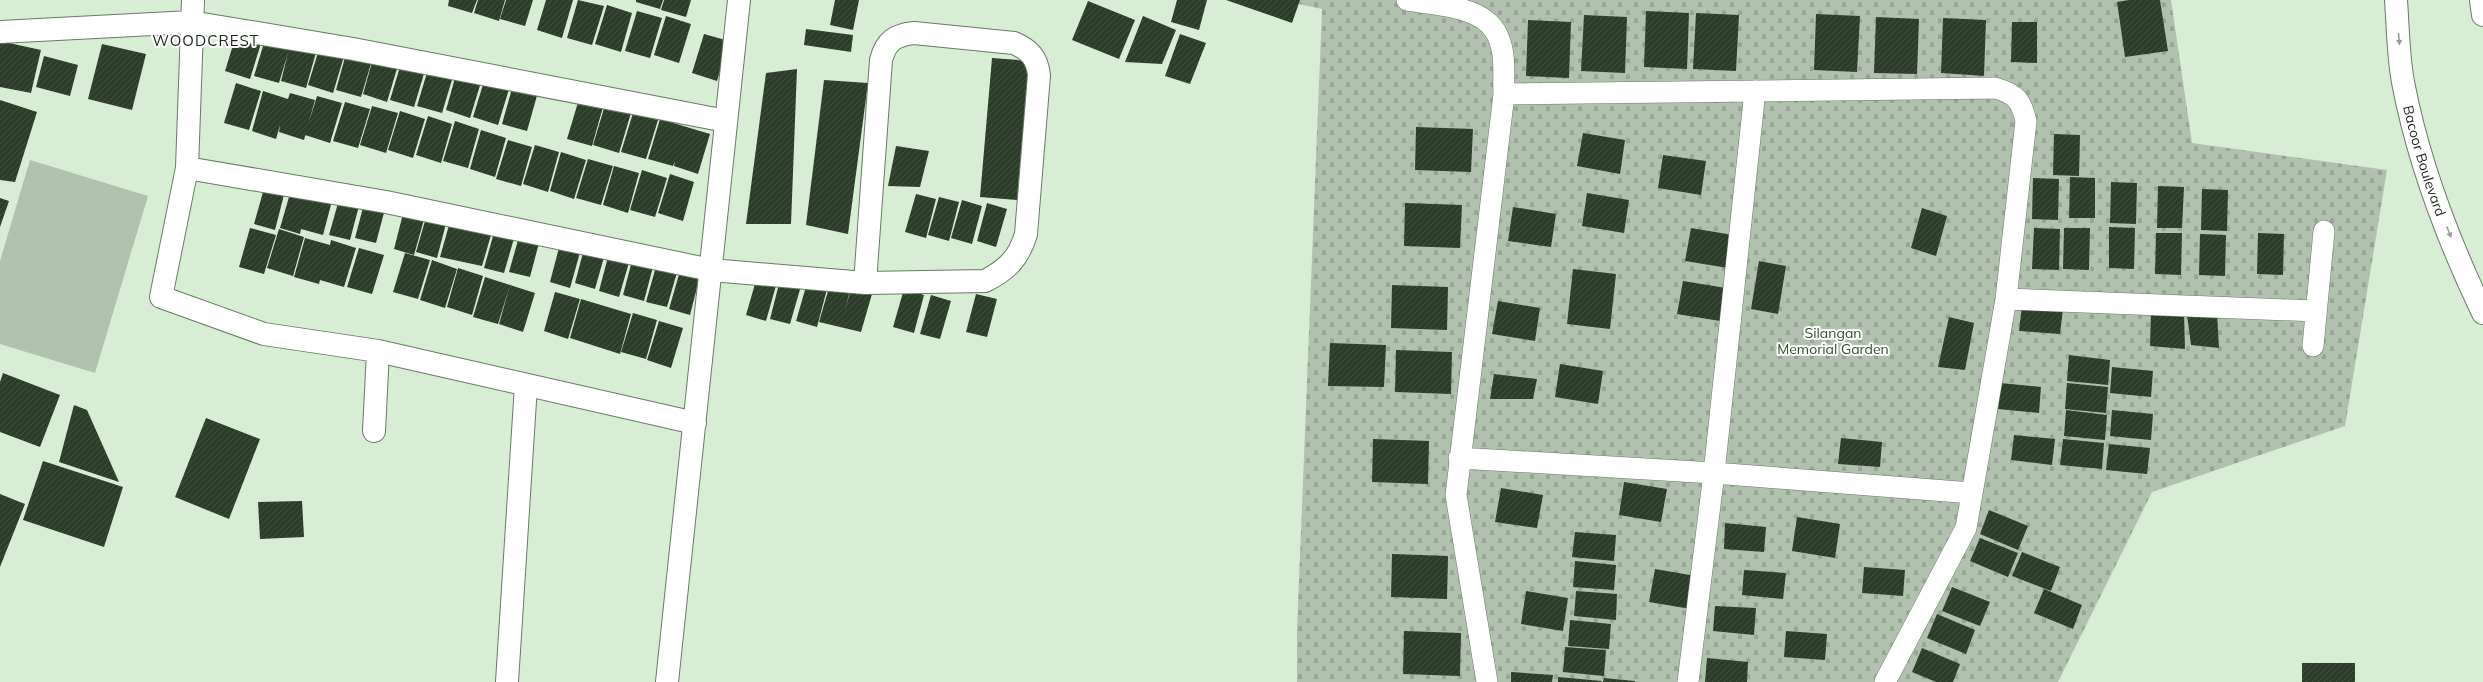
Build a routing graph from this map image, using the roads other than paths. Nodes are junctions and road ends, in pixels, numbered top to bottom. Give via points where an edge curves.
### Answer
1 (193, 0) edge
2 (740, 0) edge
3 (1408, 0) edge
4 (2396, 0) edge
5 (2481, 0) edge
6 (2483, 15) edge
7 (191, 22) junction
8 (0, 32) edge
9 (1755, 91) junction
10 (1504, 94) junction
11 (726, 121) junction
12 (187, 168) junction
13 (2324, 231) dead end
14 (711, 270) junction
15 (865, 283) junction
16 (2006, 299) junction
17 (2316, 311) junction
18 (2483, 313) edge
19 (2313, 346) dead end
20 (378, 351) junction
21 (526, 385) junction
22 (695, 423) junction
23 (374, 431) dead end
24 (1459, 458) junction
25 (1714, 473) junction
26 (1972, 493) junction
27 (507, 682) edge
28 (667, 682) edge
29 (1487, 682) edge
30 (1688, 682) edge
31 (1885, 682) edge

1 - 7 street
2 - 11 street
3 - 10 lane via 1462,10 1478,15 1491,25 1499,39
4 -> 18 street, Bacoor Boulevard via 2403,81 2420,149 2444,219
5 - 6 street
7 - 8 street
7 - 11 street via 353,49
7 - 12 street
9 - 10 lane
9 - 16 lane via 1995,88 2010,92 2022,104 2026,121
9 - 25 lane
10 - 24 lane
11 - 14 street
12 - 14 street via 386,202
12 - 20 street via 161,297 264,334
13 - 17 lane
14 - 15 street
14 - 22 street
15 - 15 street via 881,60 884,48 892,39 902,34 914,33 1014,43 1024,47 1033,54 1038,64 1039,75 1026,234 1022,249 1013,263 1000,274 985,281
16 - 17 lane
16 - 26 lane
17 - 19 lane
20 - 21 street
20 - 23 street
21 - 22 street
21 - 27 street
22 - 28 street
24 - 25 lane
24 - 29 lane via 1456,495
25 - 26 lane
25 - 30 lane
26 - 31 lane via 1966,528

